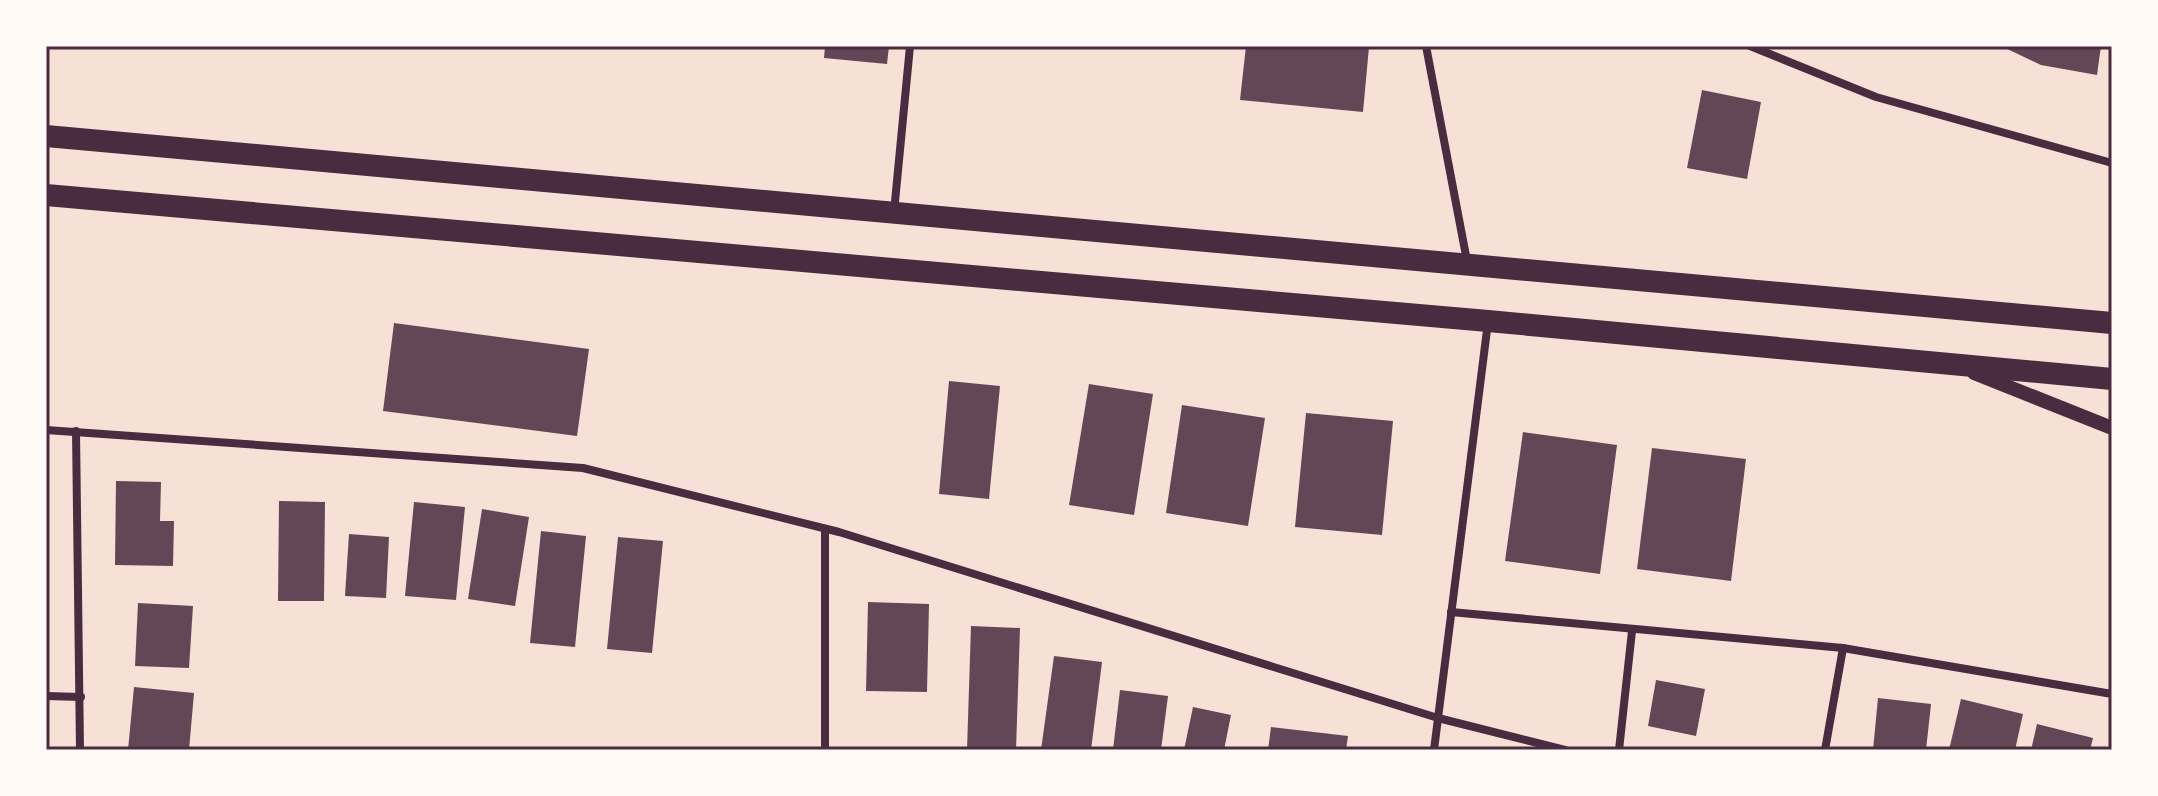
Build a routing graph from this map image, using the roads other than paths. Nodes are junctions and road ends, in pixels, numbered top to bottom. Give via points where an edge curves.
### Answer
1 (910, 46) edge
2 (1426, 46) edge
3 (1750, 46) edge
4 (46, 136) edge
5 (2112, 163) edge
6 (46, 195) edge
7 (894, 212) junction
8 (1467, 265) junction
9 (1488, 321) junction
10 (2112, 323) edge
11 (1948, 362) junction
12 (2112, 379) edge
13 (2112, 428) edge
14 (46, 430) edge
15 (76, 431) junction
16 (825, 529) junction
17 (1451, 612) junction
18 (1632, 631) junction
19 (1843, 648) junction
20 (2112, 694) edge
21 (46, 696) edge
22 (81, 697) junction
23 (1438, 718) junction
24 (80, 750) edge
25 (825, 750) edge
26 (1434, 750) edge
27 (1565, 750) edge
28 (1619, 750) edge
29 (1825, 750) edge

1 - 7 street
2 - 8 street
3 - 5 street via 1876,97
4 - 7 highway
6 - 9 highway
7 - 8 highway
8 - 10 highway
9 - 11 highway
9 - 17 street
11 - 12 highway
11 - 13 street
14 - 15 street
15 - 16 street via 583,468
15 - 22 street
16 - 23 street
16 - 25 street
17 - 18 street
17 - 23 street
18 - 19 street
18 - 28 street
19 - 20 street
19 - 29 street
21 - 22 street
22 - 24 street
23 - 26 street
23 - 27 street

